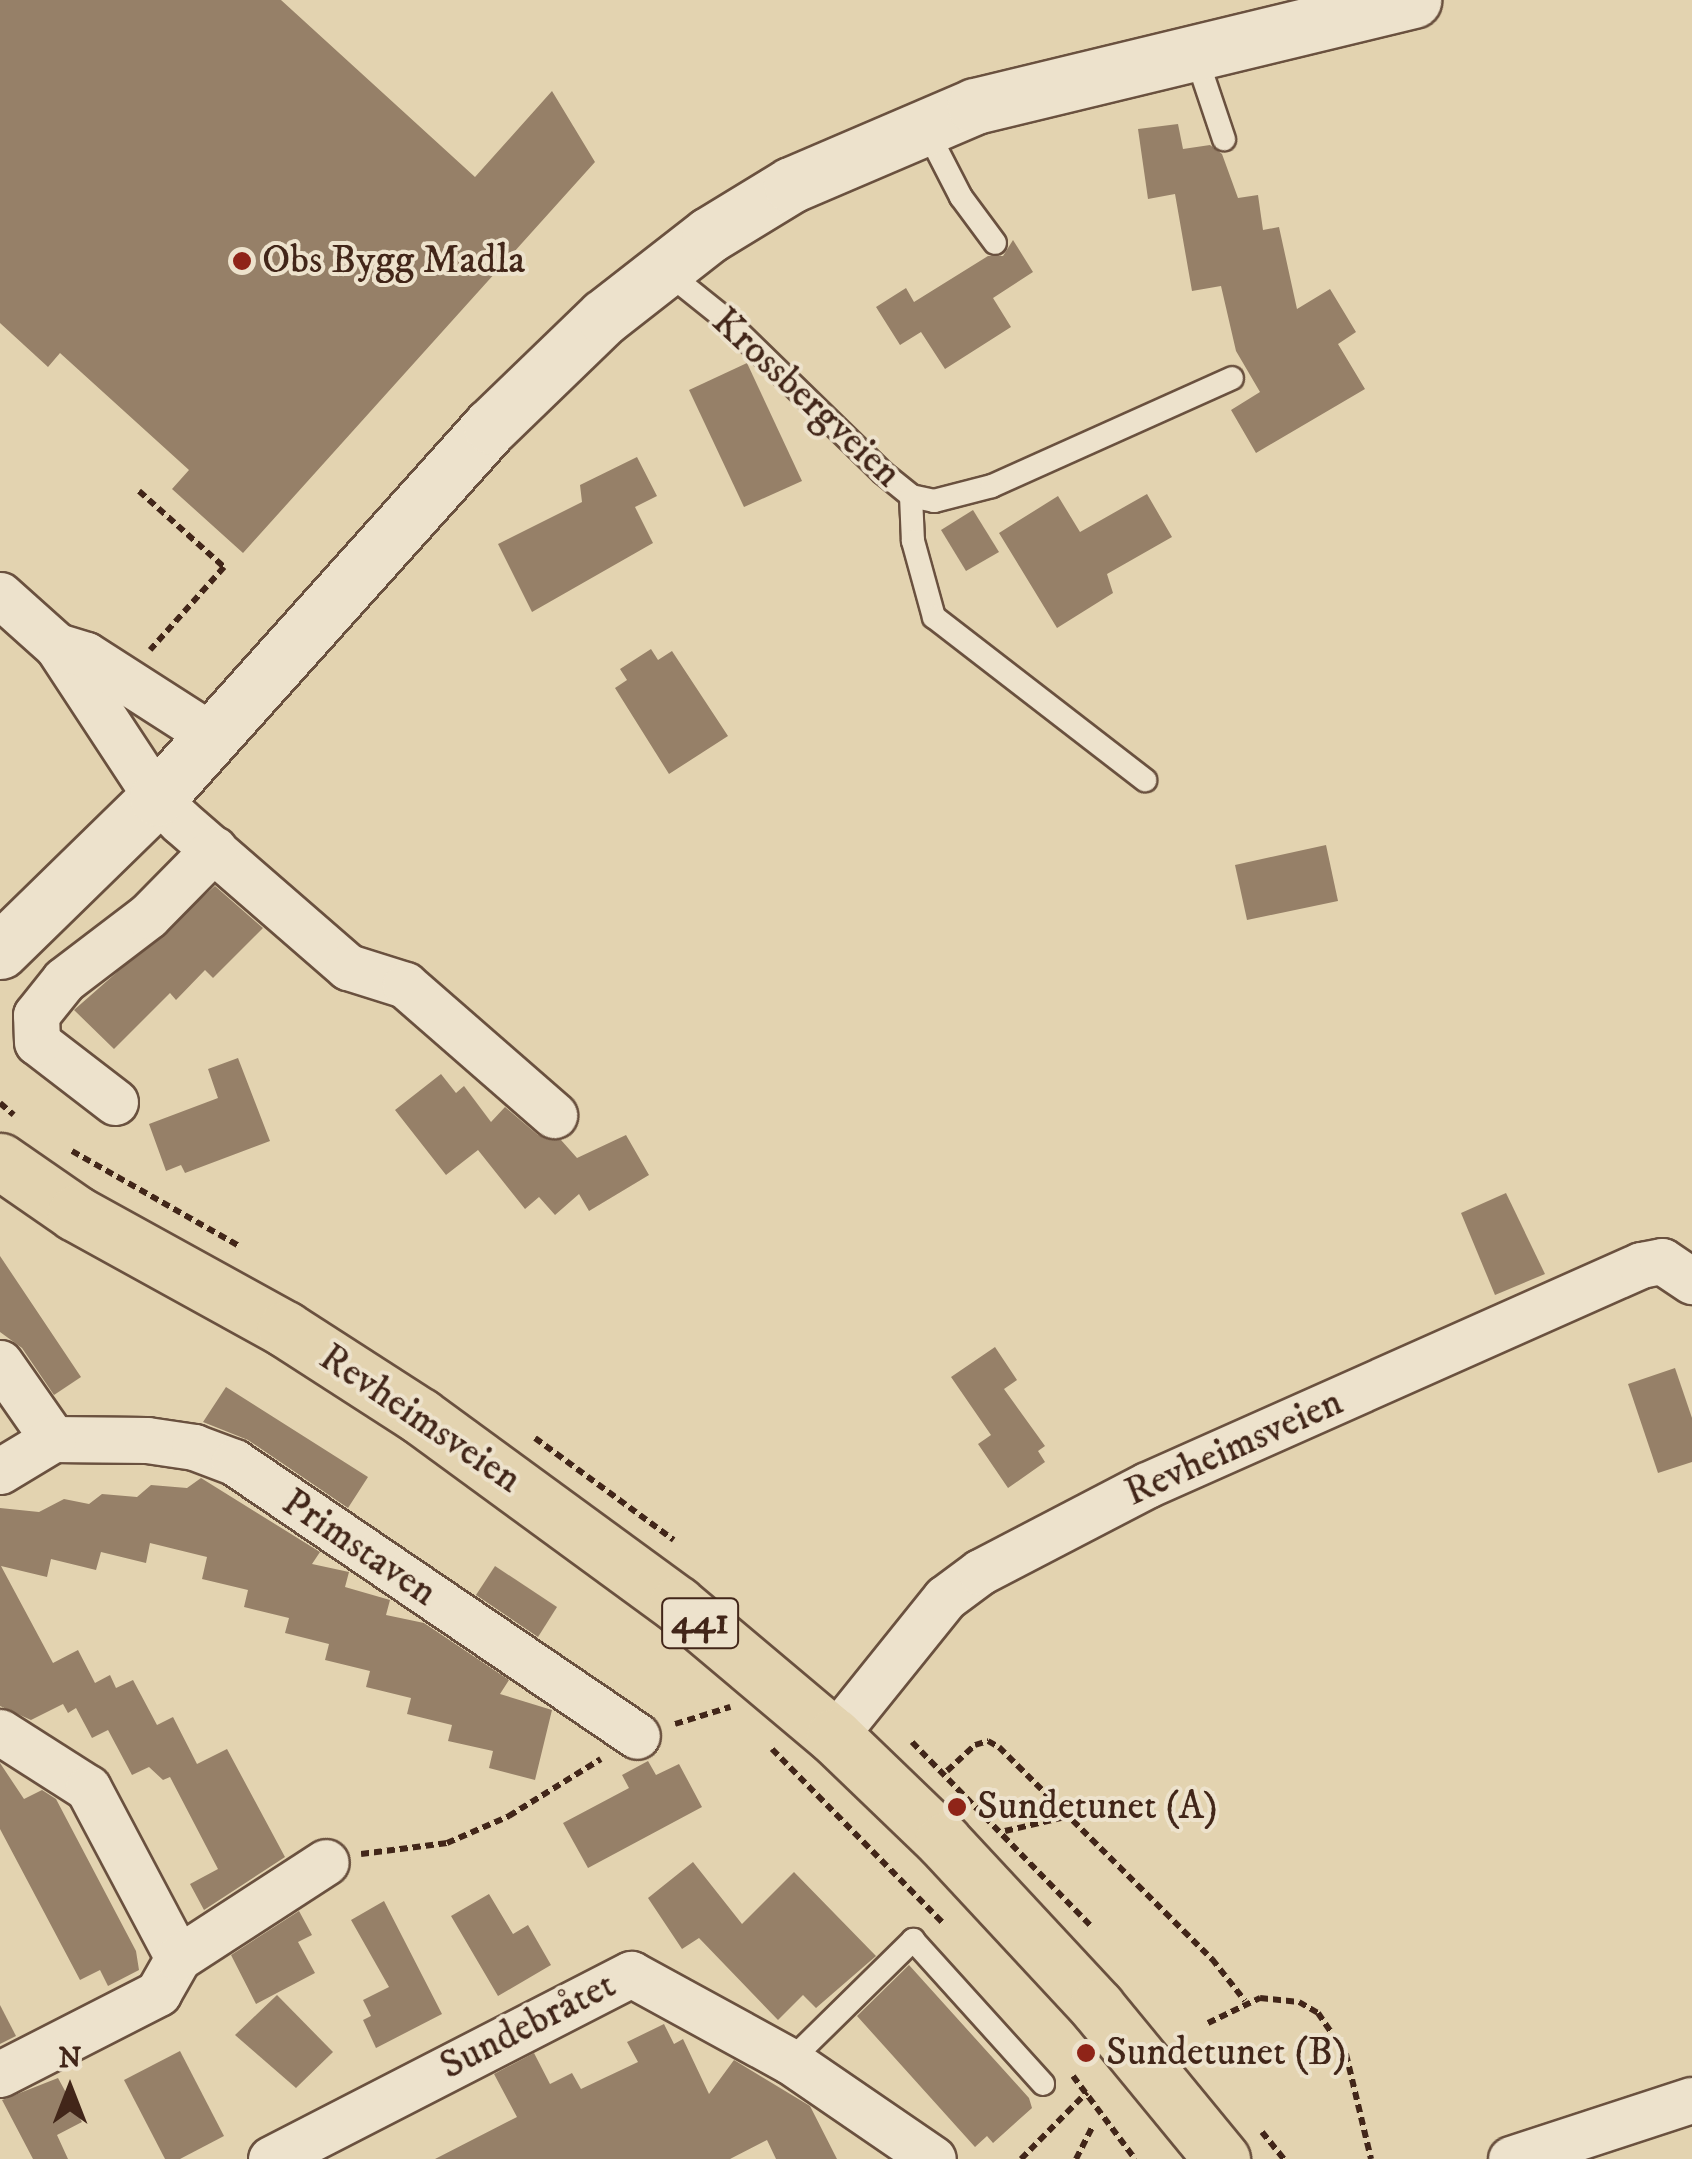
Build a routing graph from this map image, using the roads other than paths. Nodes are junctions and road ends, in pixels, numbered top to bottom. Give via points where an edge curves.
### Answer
1 (1413, 0) edge
2 (1196, 53) junction
3 (924, 124) junction
4 (1224, 139) dead end
5 (995, 244) dead end
6 (663, 269) junction
7 (1232, 378) dead end
8 (911, 496) junction
9 (0, 595) edge
10 (57, 646) junction
11 (212, 736) junction
12 (1145, 780) dead end
13 (156, 798) junction
14 (214, 849) junction
15 (0, 951) edge
16 (115, 1102) dead end
17 (554, 1114) dead end
18 (0, 1162) edge
19 (0, 1190) edge
20 (75, 1213) junction
21 (1692, 1281) edge
22 (0, 1362) edge
23 (53, 1438) junction
24 (0, 1471) edge
25 (0, 1732) edge
26 (637, 1736) road end
27 (834, 1736) junction
28 (326, 1862) road end
29 (178, 1958) junction
30 (790, 2061) junction
31 (0, 2074) edge
32 (1043, 2084) dead end
33 (1692, 2100) edge
34 (271, 2159) edge
35 (933, 2159) edge
36 (1222, 2159) edge
37 (1511, 2159) edge

1 - 2 street
2 - 3 street
2 - 4 lane
3 - 5 lane via 961,198
3 - 6 street via 791,185
6 - 8 lane, Krossbergveien
6 - 11 street via 491,426
7 - 8 lane, Krossbergveien via 956,500
8 - 12 lane via 912,541 934,617
9 - 10 street
10 - 11 street via 86,655
10 - 13 street
11 - 13 street
13 - 14 street
13 - 15 street
14 - 16 street via 148,916 64,980 33,1025 37,1042
14 - 17 street via 348,967 405,986
18 - 20 main road, Revheimsveien / 441
19 - 20 main road, Revheimsveien / 441
20 - 27 main road, Revheimsveien / 441 via 268,1319 420,1416 610,1552
21 - 27 street, Revheimsveien via 1672,1264 1641,1265 1147,1485 995,1564 944,1598
22 - 23 street
23 - 24 street
23 - 26 street, Primstaven via 162,1442 234,1462
25 - 29 street via 88,1788
27 - 36 main road, Revheimsveien / 441 via 1025,1927
28 - 29 street
29 - 31 street via 158,1993
30 - 32 lane via 913,1940
30 - 34 street, Sundebråtet via 631,1974
30 - 35 street, Sundebråtet
33 - 37 street

